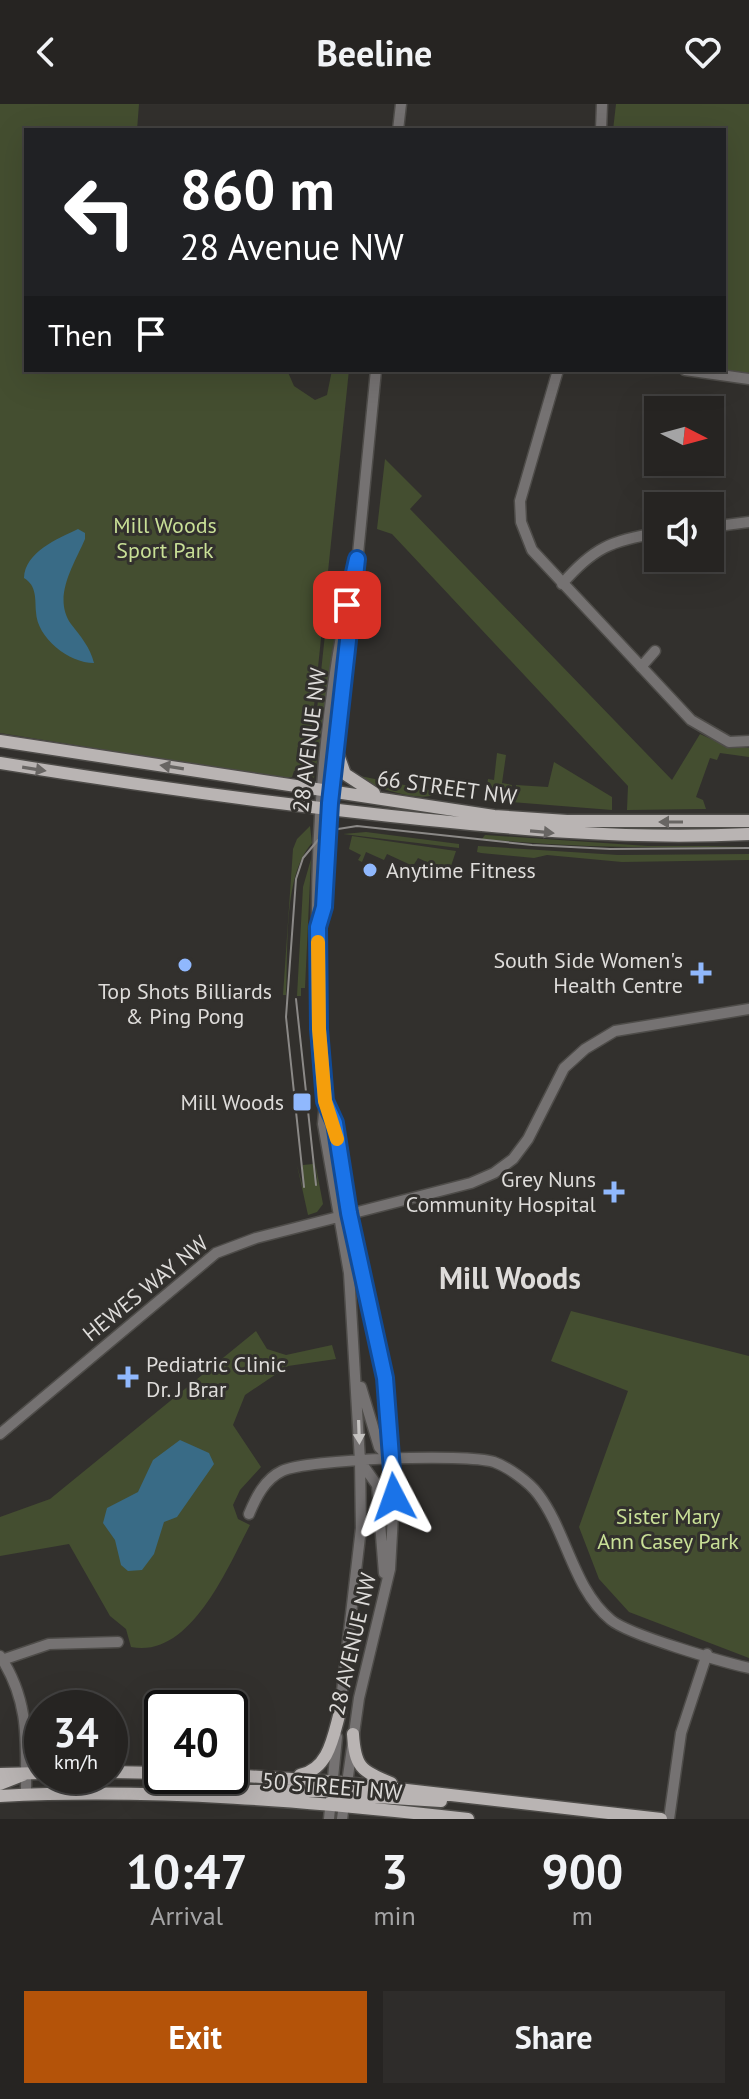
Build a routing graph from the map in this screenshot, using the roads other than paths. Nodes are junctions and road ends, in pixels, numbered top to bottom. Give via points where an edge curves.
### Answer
1 (401, 104) edge
2 (602, 104) edge
3 (398, 128) edge
4 (601, 128) edge
5 (376, 372) edge
6 (557, 372) edge
7 (699, 372) edge
8 (749, 379) edge
9 (749, 522) edge
10 (724, 525) edge
11 (644, 535) edge
12 (357, 559) junction
13 (562, 584) junction
14 (655, 651) dead end
15 (641, 667) junction
16 (0, 741) edge
17 (749, 741) edge
18 (336, 749) junction
19 (0, 763) edge
20 (388, 799) junction
21 (326, 801) junction
22 (430, 807) junction
23 (749, 821) edge
24 (749, 834) edge
25 (735, 835) junction
26 (749, 843) edge
27 (749, 1009) edge
28 (344, 1215) junction
29 (355, 1364) junction
30 (0, 1434) edge
31 (360, 1461) junction
32 (392, 1461) junction
33 (249, 1514) dead end
34 (386, 1593) junction
35 (118, 1642) dead end
36 (707, 1654) junction
37 (1, 1658) edge
38 (749, 1668) edge
39 (24, 1706) edge
40 (340, 1712) junction
41 (353, 1734) junction
42 (24, 1773) edge
43 (0, 1774) edge
44 (24, 1774) edge
45 (248, 1776) edge
46 (284, 1778) junction
47 (0, 1784) edge
48 (338, 1793) junction
49 (433, 1793) junction
50 (26, 1794) joint
51 (0, 1796) edge
52 (492, 1800) junction
53 (329, 1819) edge
54 (342, 1819) edge
55 (468, 1819) edge
56 (661, 1819) edge
57 (669, 1819) edge

1 - 3 street
2 - 4 street
5 - 12 street, 28 AVENUE NW
6 - 13 street via 520,501 521,522 532,550
7 - 8 street
9 - 10 street
11 - 13 street via 618,539 585,559
12 - 18 street, 28 AVENUE NW
12 - 21 street, 28 AVENUE NW via 331,707
13 - 15 street
14 - 15 street
15 - 17 street via 691,720 729,742
21 -> 16 main road, 66 STREET NW
18 - 20 main road via 349,778
18 - 21 street, 28 AVENUE NW
19 -> 21 main road via 162,788
20 - 21 main road, 66 STREET NW
20 - 22 main road, 66 STREET NW
21 - 22 main road
21 -> 25 main road, 66 STREET NW via 617,837
21 - 28 street, 28 AVENUE NW via 315,905 319,1029
23 -> 22 main road, 66 STREET NW via 539,820
24 - 25 main road, 66 STREET NW
25 - 26 main road
27 - 28 street, HEWES WAY NW via 615,1031 564,1068 528,1139 494,1173
28 - 29 street, 28 AVENUE NW
28 - 30 street, HEWES WAY NW via 240,1243 209,1257
28 - 32 street, 28 AVENUE NW via 380,1347
29 -> 31 street, 28 AVENUE NW
29 - 32 street via 379,1447
31 - 32 street
31 - 33 street via 282,1471 268,1480
31 - 34 street via 377,1485
31 - 40 street, 28 AVENUE NW via 361,1528
32 - 34 street, 28 AVENUE NW
32 - 36 street via 494,1462 538,1494 589,1594 612,1621
34 - 41 street, 28 AVENUE NW
35 - 37 street via 49,1644
36 - 38 street
36 - 57 street via 681,1733
37 - 39 street
40 - 46 main road via 317,1769
40 - 48 street, 28 AVENUE NW
41 - 48 street, 28 AVENUE NW
41 - 49 main road via 359,1766 394,1784
42 - 43 main road
44 - 47 main road
45 - 46 main road, 50 STREET NW
46 - 48 main road, 50 STREET NW
48 - 49 main road, 50 STREET NW
48 - 50 main road, 50 STREET NW
48 - 52 main road via 442,1802
48 - 53 street, 28 AVENUE NW
48 - 54 street, 28 AVENUE NW
48 - 55 main road, 50 STREET NW
49 - 52 main road, 50 STREET NW
50 - 51 main road, 50 STREET NW
52 - 56 main road, 50 STREET NW

